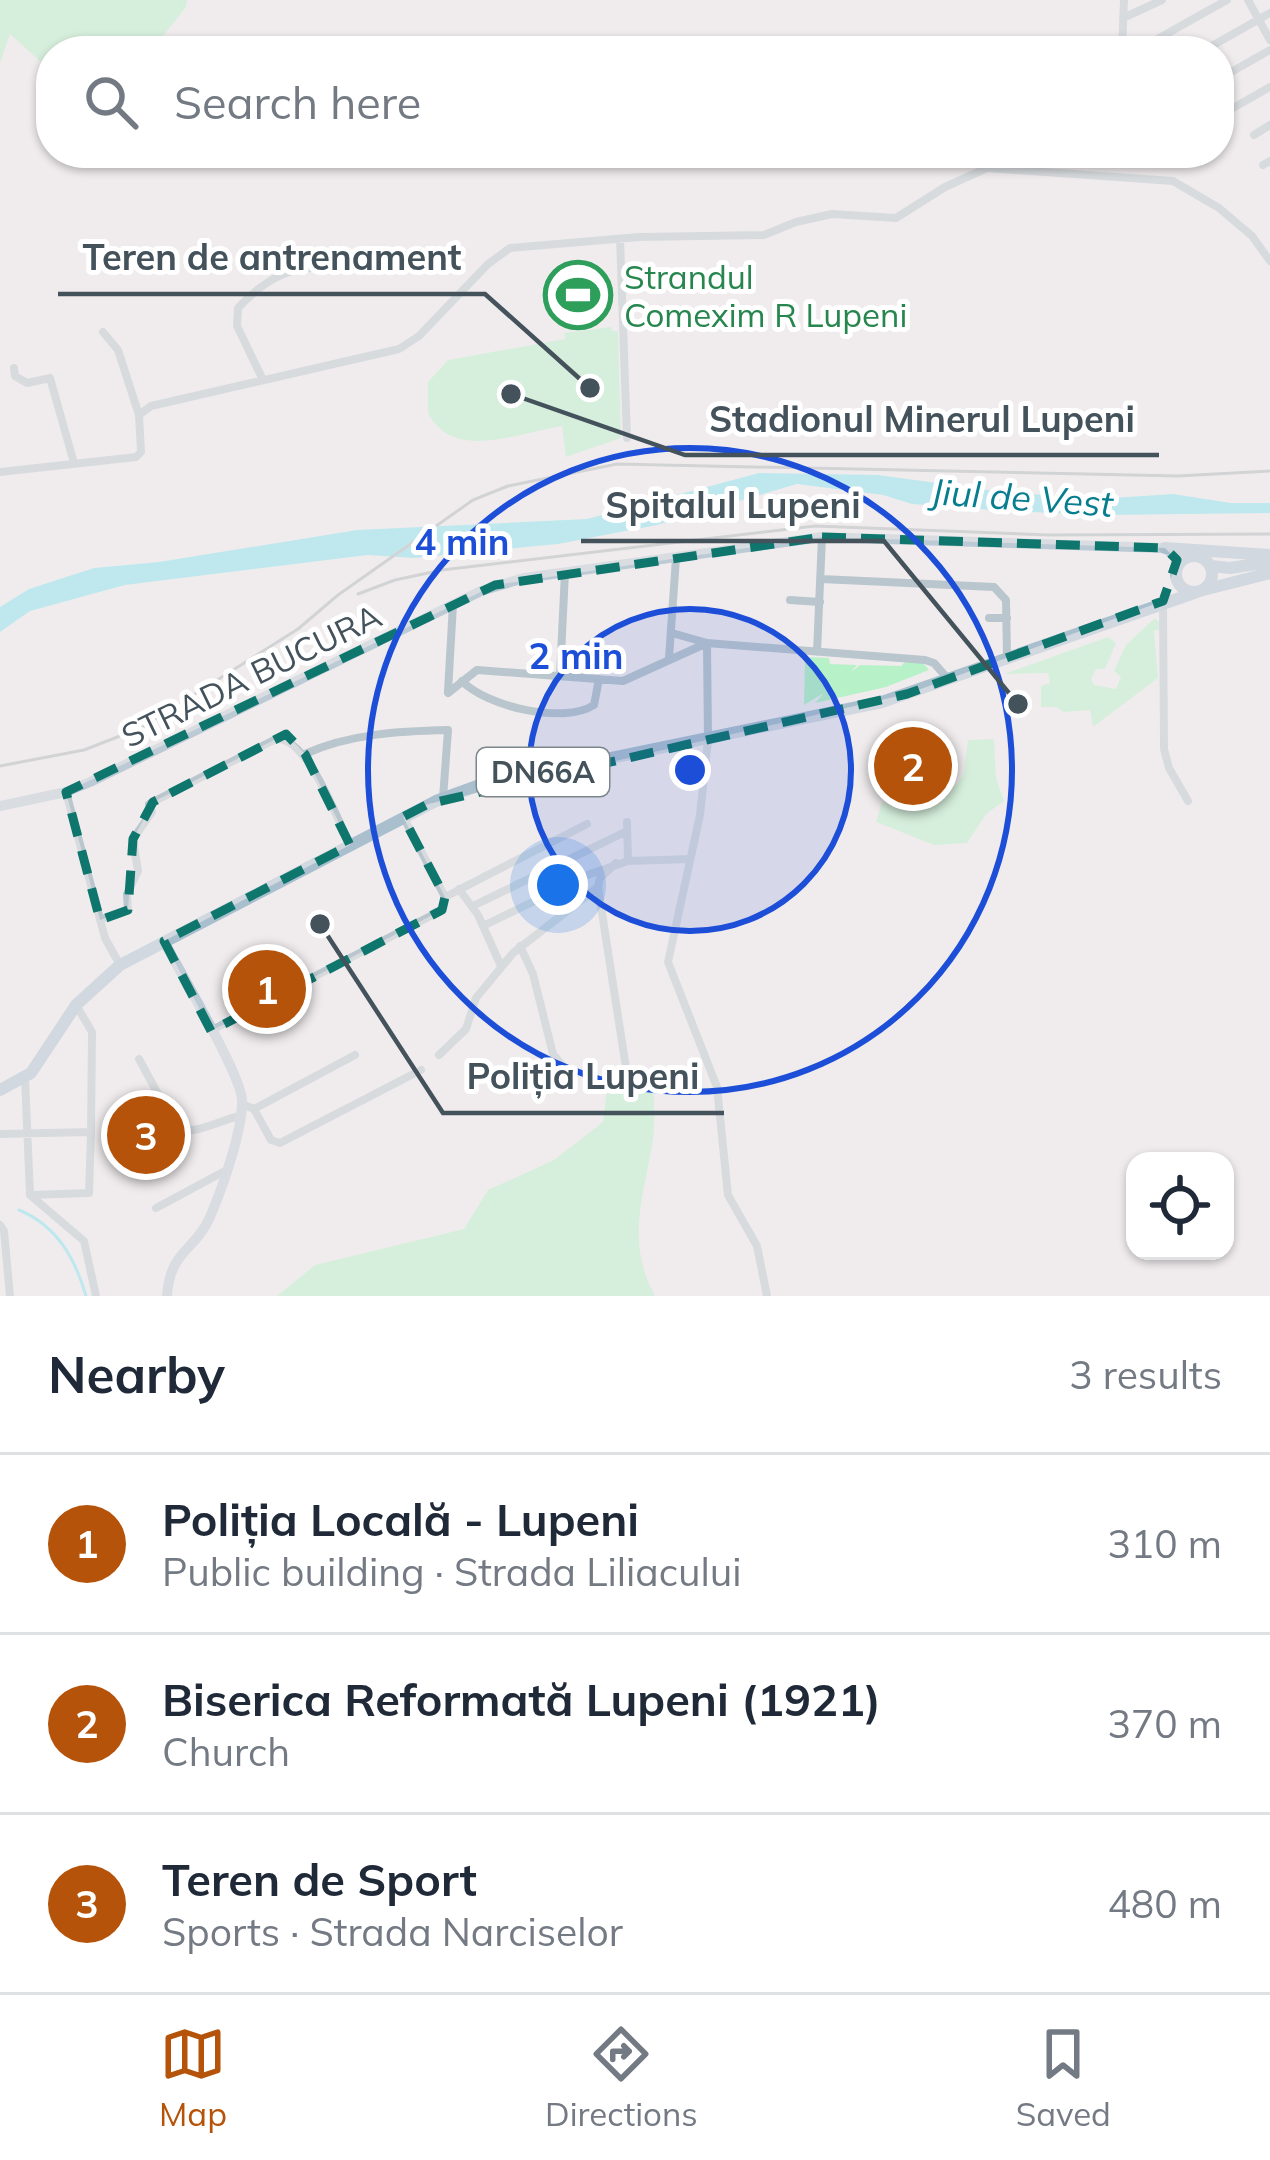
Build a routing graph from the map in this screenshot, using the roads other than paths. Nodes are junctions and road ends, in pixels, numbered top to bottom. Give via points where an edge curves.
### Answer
1 (1124, 0) edge
2 (1162, 0) edge
3 (1227, 0) edge
4 (1248, 0) edge
5 (1270, 13) edge
6 (1123, 18) junction
7 (1259, 20) junction
8 (1122, 36) edge
9 (1163, 36) edge
10 (1230, 36) edge
11 (1270, 40) edge
12 (1270, 50) edge
13 (1234, 70) edge
14 (1270, 87) edge
15 (1234, 107) edge
16 (1270, 125) edge
17 (1254, 135) dead end
18 (988, 168) edge
19 (1010, 168) edge
20 (620, 239) junction
21 (1270, 261) edge
22 (333, 269) dead end
23 (103, 332) dead end
24 (14, 368) dead end
25 (263, 380) junction
26 (139, 415) junction
27 (627, 438) dead end
28 (74, 463) junction
29 (0, 472) edge
30 (822, 537) junction
31 (1165, 548) junction
32 (1191, 556) junction
33 (676, 558) junction
34 (1270, 559) edge
35 (1211, 566) junction
36 (565, 572) junction
37 (1270, 573) edge
38 (1177, 574) junction
39 (821, 579) junction
40 (1199, 591) junction
41 (790, 600) dead end
42 (1163, 601) junction
43 (820, 602) junction
44 (453, 605) junction
45 (989, 619) dead end
46 (1007, 619) junction
47 (672, 633) junction
48 (707, 643) junction
49 (817, 652) junction
50 (669, 658) junction
51 (1007, 658) junction
52 (560, 676) junction
53 (599, 679) junction
54 (948, 679) junction
55 (462, 681) junction
56 (708, 740) junction
57 (304, 754) junction
58 (66, 792) junction
59 (443, 798) junction
60 (1188, 801) dead end
61 (0, 806) edge
62 (403, 817) junction
63 (587, 824) dead end
64 (350, 844) junction
65 (690, 859) junction
66 (628, 861) junction
67 (616, 863) junction
68 (598, 887) junction
69 (459, 890) junction
70 (445, 899) junction
71 (473, 906) junction
72 (100, 920) junction
73 (483, 926) junction
74 (164, 941) junction
75 (520, 946) junction
76 (120, 965) junction
77 (501, 966) junction
78 (76, 1005) junction
79 (211, 1031) junction
80 (355, 1055) dead end
81 (439, 1055) dead end
82 (139, 1059) dead end
83 (562, 1065) dead end
84 (626, 1067) dead end
85 (421, 1070) dead end
86 (25, 1078) junction
87 (0, 1090) edge
88 (245, 1110) junction
89 (91, 1132) junction
90 (0, 1134) edge
91 (28, 1134) junction
92 (225, 1172) junction
93 (30, 1196) junction
94 (156, 1208) dead end
95 (2, 1226) edge
96 (10, 1296) edge
97 (96, 1296) edge
98 (166, 1296) edge
99 (767, 1296) edge

1 - 6 street
2 - 6 street
3 - 9 street
4 - 7 street
5 - 7 street
6 - 8 street
7 - 10 street
7 - 11 street
12 - 13 street
14 - 15 street
16 - 17 street
18 - 20 street via 896,218 832,214 764,235
19 - 21 street via 1173,181 1219,208
20 - 25 street via 510,248 399,349
20 - 27 street
22 - 25 street via 305,266 272,278 238,308 237,326
23 - 26 street via 121,356
24 - 28 street via 28,383 52,382
25 - 26 street
26 - 28 street via 138,455
28 - 29 street
30 - 31 main road, STRADA BUCURA
30 - 33 main road, STRADA BUCURA
30 - 39 street
31 - 32 main road, STRADA BUCURA
31 - 34 main road
31 - 38 main road
32 - 35 main road
32 - 38 main road
33 - 36 main road, STRADA BUCURA
33 - 47 street
34 - 35 main road
35 - 40 main road via 1213,577
36 - 44 main road, STRADA BUCURA via 506,582
36 - 52 street
37 - 40 main road, DN66A
38 - 40 main road via 1185,590
38 - 42 main road
39 - 43 street
39 - 46 street via 986,584 1005,596
40 - 42 main road, DN66A
41 - 43 street
42 - 51 main road, DN66A
42 - 60 street via 1165,749
43 - 49 street
44 - 55 street via 448,692
44 - 58 main road, STRADA BUCURA
45 - 46 street
46 - 51 street
47 - 48 street
47 - 50 street
48 - 49 street
48 - 50 street
48 - 56 street
49 - 54 street via 925,660
50 - 53 street via 629,680
51 - 54 main road, DN66A
52 - 53 street
52 - 55 street via 477,670
53 - 55 street via 594,705 576,714 518,709
54 - 56 main road, DN66A via 859,708
56 - 59 main road, DN66A
56 - 65 street
57 - 59 street via 332,742 448,730
57 - 64 street
57 - 72 street via 290,740 276,740 149,804 152,812 133,839 138,871 128,910
58 - 61 main road, STRADA BUCURA
58 - 72 street
59 - 62 main road, DN66A
62 - 64 main road, DN66A
62 - 70 street
63 - 69 street
64 - 74 main road, DN66A
65 - 66 street
65 - 99 street via 668,962 717,1088 728,1195 758,1246
66 - 67 street
66 - 71 street via 627,826
67 - 68 street
67 - 73 street
68 - 75 street
68 - 84 street
69 - 70 street
69 - 71 street
70 - 79 street via 439,913
71 - 73 street
72 - 76 street
73 - 77 street
74 - 76 main road, DN66A
74 - 79 main road
75 - 77 street
75 - 83 street
76 - 78 main road, DN66A
77 - 81 street via 466,1029
78 - 86 main road, DN66A
78 - 89 street via 92,1031
79 - 88 main road
80 - 88 street
82 - 88 street via 177,1129 194,1132
85 - 88 street via 280,1143
86 - 87 main road, DN66A
86 - 91 street
88 - 92 main road
89 - 91 street
89 - 93 street via 89,1192
90 - 91 street
91 - 93 street
92 - 94 street
92 - 98 main road via 204,1229 176,1260
93 - 97 street via 84,1241
95 - 96 street

